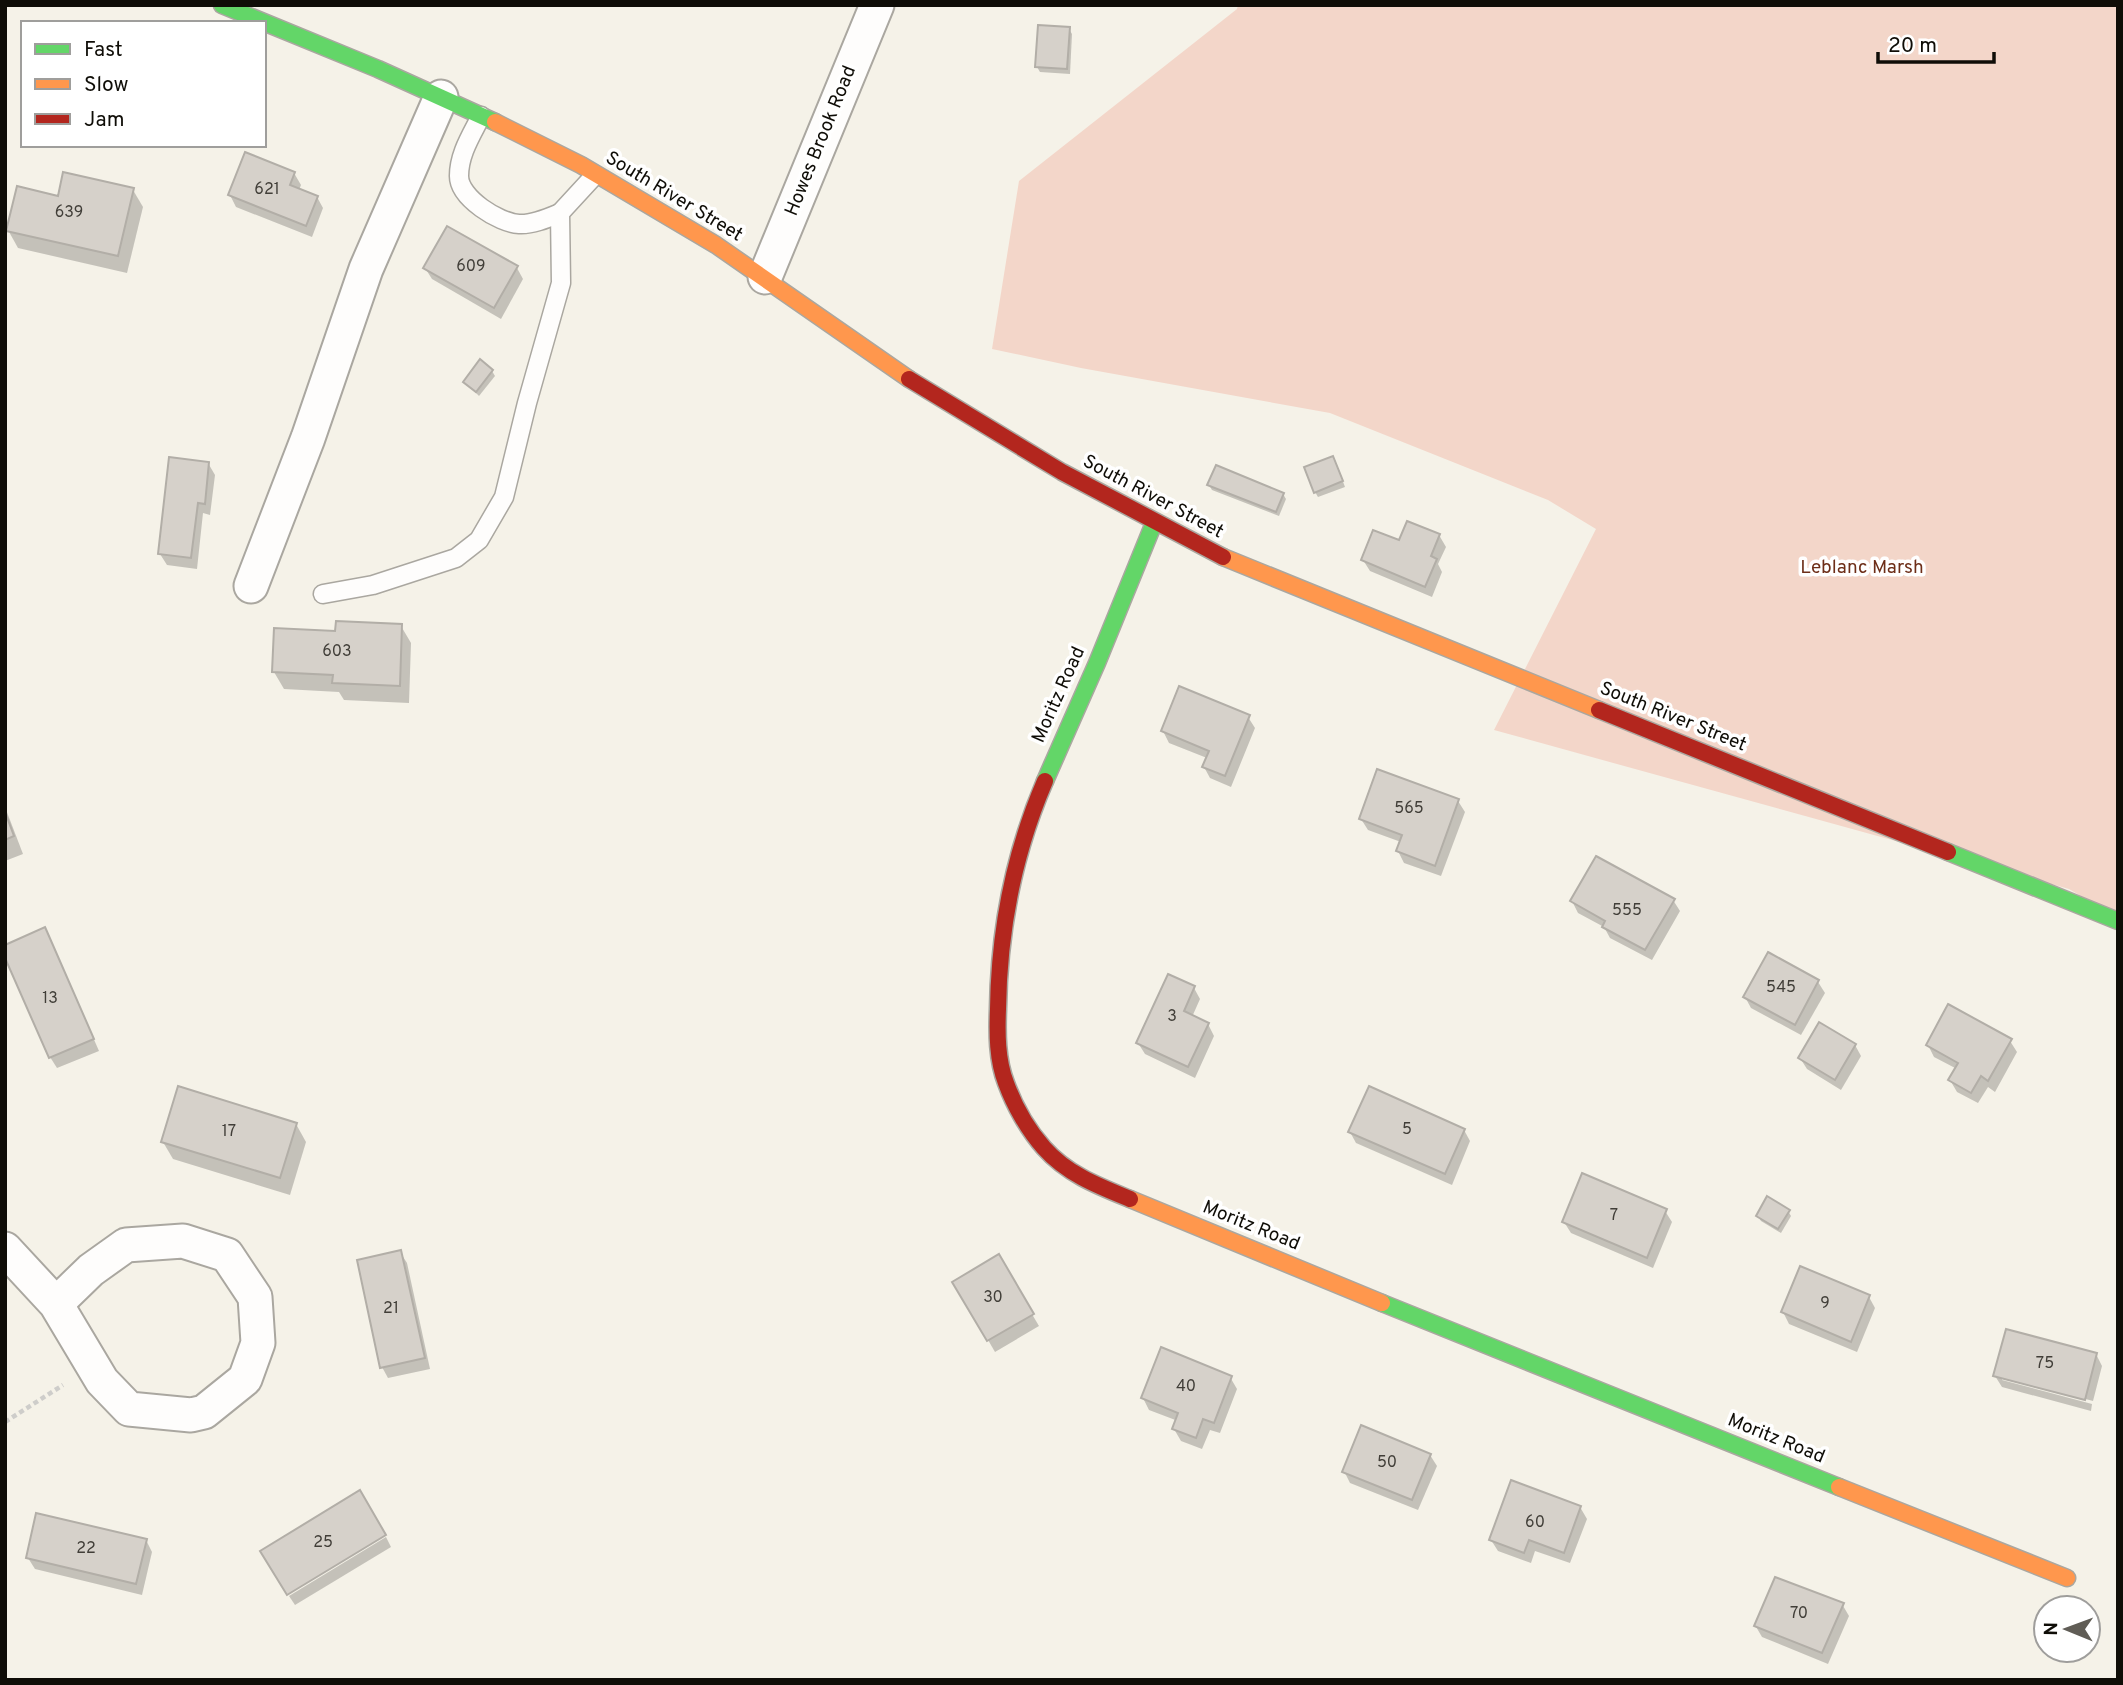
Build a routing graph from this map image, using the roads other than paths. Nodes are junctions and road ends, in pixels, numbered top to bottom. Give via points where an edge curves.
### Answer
1 (222, 5) edge
2 (877, 5) edge
3 (262, 21) edge
4 (266, 23) edge
5 (441, 97) junction
6 (481, 116) junction
7 (595, 175) junction
8 (561, 213) junction
9 (765, 277) junction
10 (1154, 523) junction
11 (251, 586) dead end
12 (323, 594) dead end
13 (2118, 921) edge
14 (5, 1248) edge
15 (56, 1304) junction
16 (2067, 1578) dead end

1 - 3 street, South River Street
2 - 9 street, Howes Brook Road
4 - 5 street, South River Street
5 - 6 street, South River Street
5 - 11 street via 366,269
6 - 7 street, South River Street
6 - 8 lane via 460,158 458,180 473,201 487,213 519,224
7 - 8 lane
7 - 9 street, South River Street
8 - 12 lane via 561,283 504,497 479,540 456,558 373,585
9 - 10 street, South River Street via 1001,438
10 - 13 street, South River Street via 1222,557
10 - 16 street, Moritz Road via 1034,807 1003,927 997,1039 1005,1082 1044,1148 1083,1180
14 - 15 street
15 - 15 street via 126,1245 183,1241 227,1255 255,1297 258,1343 245,1379 204,1412 191,1415 129,1409 102,1381

